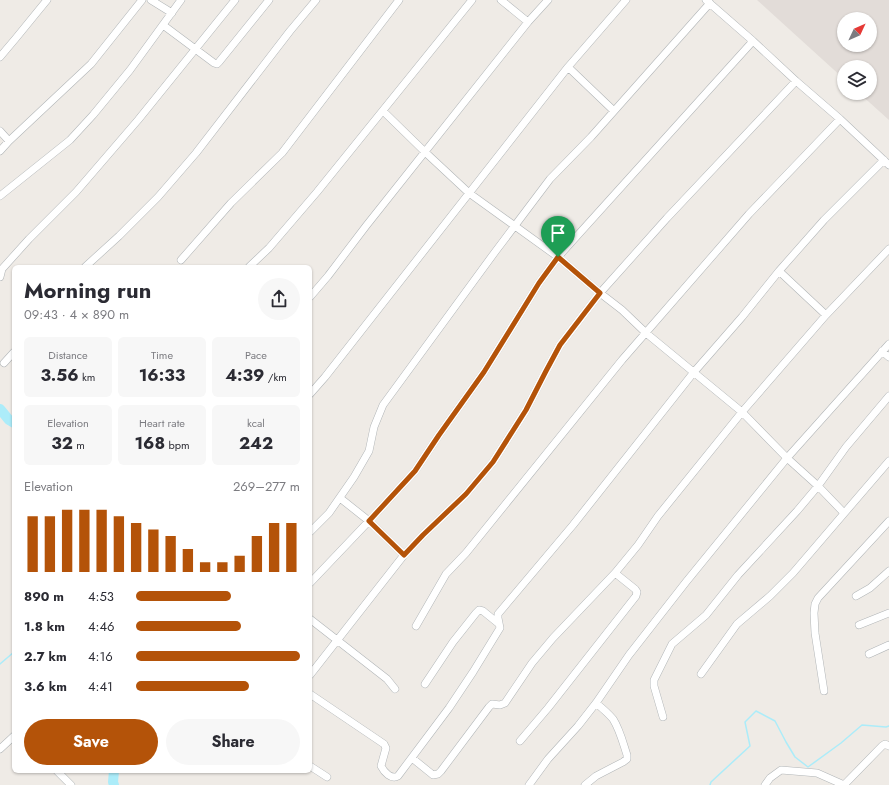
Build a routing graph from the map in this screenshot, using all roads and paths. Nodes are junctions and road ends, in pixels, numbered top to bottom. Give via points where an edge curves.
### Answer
1 (47, 0) edge
2 (142, 0) edge
3 (151, 0) edge
4 (181, 0) edge
5 (235, 0) edge
6 (269, 0) edge
7 (316, 0) edge
8 (399, 0) edge
9 (472, 0) edge
10 (501, 0) edge
11 (548, 0) edge
12 (626, 0) edge
13 (708, 2) edge
14 (172, 13) junction
15 (528, 22) junction
16 (163, 25) junction
17 (753, 41) junction
18 (195, 49) junction
19 (0, 56) edge
20 (568, 67) junction
21 (796, 81) junction
22 (383, 111) junction
23 (614, 111) junction
24 (840, 119) junction
25 (0, 131) edge
26 (9, 141) junction
27 (0, 151) edge
28 (425, 152) junction
29 (886, 162) edge
30 (469, 193) junction
31 (0, 196) edge
32 (514, 226) junction
33 (889, 249) edge
34 (558, 257) junction
35 (181, 260) dead end
36 (87, 265) edge
37 (251, 265) edge
38 (779, 271) junction
39 (0, 277) edge
40 (600, 293) junction
41 (312, 295) edge
42 (826, 315) junction
43 (646, 333) junction
44 (889, 344) edge
45 (882, 351) junction
46 (12, 354) edge
47 (889, 357) edge
48 (4, 363) dead end
49 (694, 372) junction
50 (312, 392) edge
51 (889, 396) edge
52 (742, 412) junction
53 (787, 458) junction
54 (889, 461) edge
55 (818, 486) junction
56 (340, 498) junction
57 (844, 513) junction
58 (369, 521) junction
59 (889, 521) edge
60 (312, 530) edge
61 (404, 555) junction
62 (889, 571) edge
63 (615, 573) junction
64 (312, 581) edge
65 (856, 596) dead end
66 (889, 613) edge
67 (312, 621) edge
68 (499, 624) junction
69 (860, 625) dead end
70 (416, 626) dead end
71 (338, 641) junction
72 (889, 645) edge
73 (869, 654) dead end
74 (312, 673) edge
75 (701, 674) dead end
76 (425, 684) dead end
77 (395, 689) dead end
78 (824, 691) dead end
79 (312, 695) edge
80 (596, 703) junction
81 (663, 717) dead end
82 (12, 738) edge
83 (520, 742) dead end
84 (889, 746) edge
85 (0, 749) edge
86 (412, 758) junction
87 (312, 767) edge
88 (59, 773) edge
89 (327, 777) dead end
90 (71, 785) edge
91 (529, 785) edge
92 (585, 785) edge
93 (765, 785) edge
94 (844, 785) edge

1 - 19 street
2 - 26 street via 91,64
3 - 14 street
4 - 14 street
5 - 18 street
6 - 18 street via 217,64
7 - 36 street via 196,153 158,197
8 - 35 street via 282,153 231,203
9 - 22 street
10 - 15 street
11 - 15 street
12 - 20 street
13 - 17 street
13 - 23 street
14 - 16 street
15 - 28 street
16 - 18 street
16 - 31 street via 94,115 70,140
17 - 21 street
17 - 34 street
18 - 39 street via 76,192 29,238 2,269
20 - 23 street
20 - 30 street
21 - 24 street
21 - 40 street
22 - 28 street
22 - 37 street via 270,248
23 - 32 street via 550,179
24 - 29 street
24 - 43 street via 749,214
25 - 26 street
26 - 27 street
28 - 30 street
28 - 41 street
29 - 38 street via 824,220
30 - 32 street
30 - 50 street
32 - 34 street
32 - 56 street via 383,405 374,427 369,451
33 - 42 street
34 - 40 street
34 - 58 street via 484,372 415,471
38 - 42 street
38 - 49 street
40 - 43 street
40 - 61 street via 560,345 526,410 493,462 466,494
42 - 52 street
43 - 49 street
43 - 70 street via 446,574
44 - 45 street
45 - 47 street
45 - 53 street
46 - 48 street
49 - 52 street
49 - 68 street via 573,525 498,614
51 - 55 street via 846,447
52 - 53 street
52 - 63 street
53 - 55 street
53 - 80 street via 629,655
54 - 57 street
55 - 57 street
55 - 81 street via 738,575 706,615 672,644 654,680
56 - 58 street
56 - 60 street
57 - 75 street via 793,573 737,624
58 - 61 street
58 - 64 street
59 - 78 street via 815,604 815,633
61 - 71 street
62 - 65 street via 870,588
63 - 83 street via 635,589 636,596
63 - 86 street via 532,663 505,703 492,704 489,707 441,772 433,775
66 - 69 street
67 - 71 street
68 - 76 street via 479,610
68 - 86 street via 500,628 473,672
71 - 74 street
71 - 77 street via 387,679
72 - 73 street
79 - 86 street via 384,744 386,748 381,766 392,778 398,776
80 - 91 street via 548,758
80 - 92 street via 613,719 621,734 627,759
82 - 85 street
84 - 94 street via 882,746
87 - 89 street
88 - 90 street
93 - 94 street via 781,770 817,773

